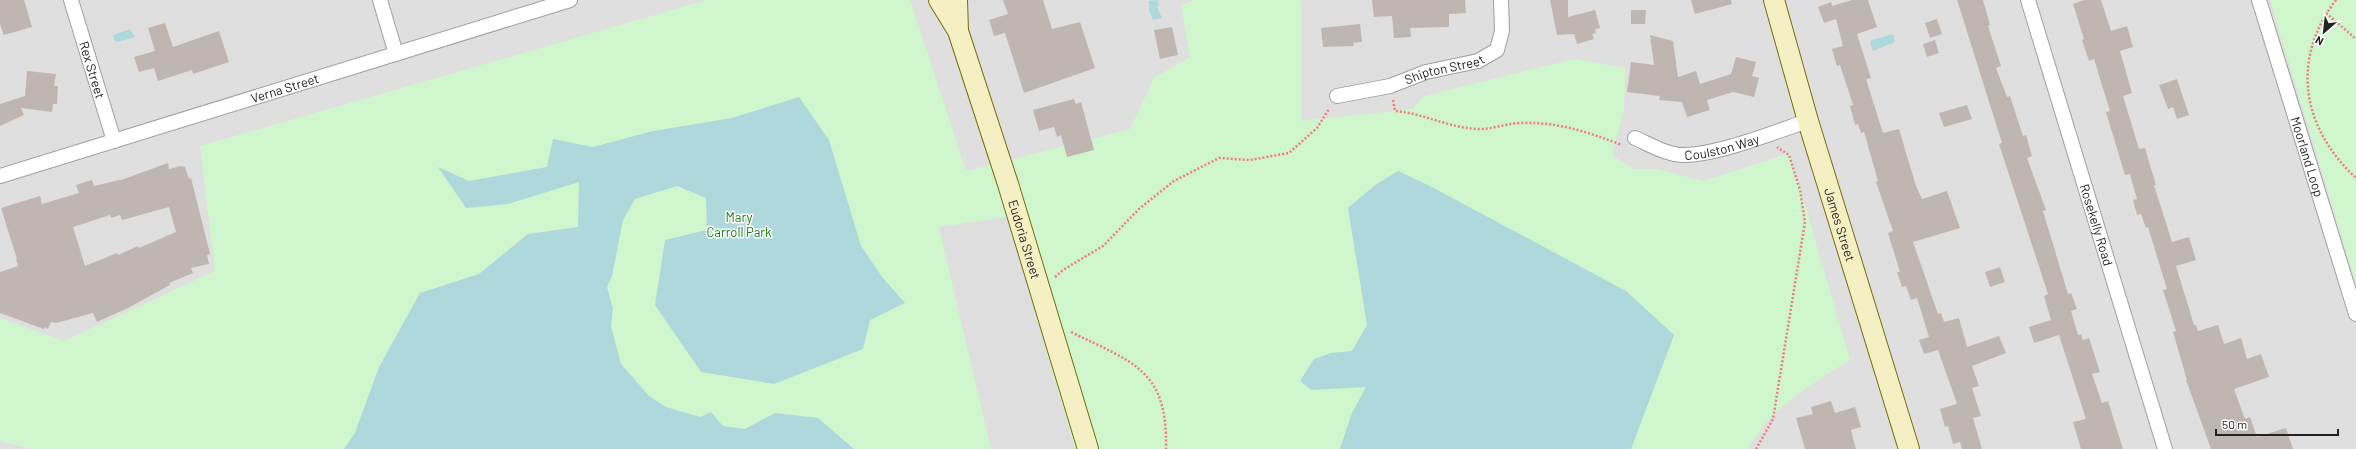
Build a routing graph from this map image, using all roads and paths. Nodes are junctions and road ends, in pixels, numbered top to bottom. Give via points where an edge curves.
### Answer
1 (71, 0) edge
2 (380, 0) edge
3 (570, 0) edge
4 (938, 0) edge
5 (957, 0) edge
6 (1501, 0) edge
7 (1774, 0) edge
8 (2028, 0) edge
9 (2259, 0) edge
10 (2336, 0) edge
11 (2326, 13) junction
12 (958, 31) junction
13 (2356, 39) edge
14 (396, 54) junction
15 (1390, 86) junction
16 (1337, 96) joint
17 (1808, 121) junction
18 (1635, 138) joint
19 (114, 140) junction
20 (1772, 143) dead end
21 (0, 176) edge
22 (2356, 178) edge
23 (1050, 282) dead end
24 (2356, 314) edge
25 (1069, 331) dead end
26 (1088, 449) edge
27 (1166, 449) edge
28 (1756, 449) edge
29 (1909, 449) edge
30 (2165, 449) edge

1 - 19 street, Rex Street
2 - 14 street
3 - 14 street, Verna Street
4 - 12 street, Eudoria Street
5 - 12 street, Eudoria Street
6 - 15 street, Shipton Street via 1502,31 1497,50 1478,61 1426,72
7 - 17 street, James Street
8 - 30 street, Rosekelly Road
9 - 24 street, Moorland Loop
10 - 11 path
11 - 13 path
11 - 22 path via 2309,59 2309,100 2314,120 2325,142 2342,165
12 - 26 street, Eudoria Street via 1008,184
14 - 19 street, Verna Street
15 - 16 street, Shipton Street
15 - 18 path via 1395,111 1440,123 1476,129 1520,123 1580,129 1631,149
16 - 23 path via 1317,128 1289,153 1250,160 1219,158 1174,180 1139,209 1103,246 1063,270
17 - 18 street, Coulston Way via 1708,152 1684,155 1668,152
17 - 29 street, James Street
19 - 21 street, Verna Street
20 - 28 path via 1789,155 1800,190 1805,222 1773,418
25 - 27 path via 1130,363 1147,375 1159,393

